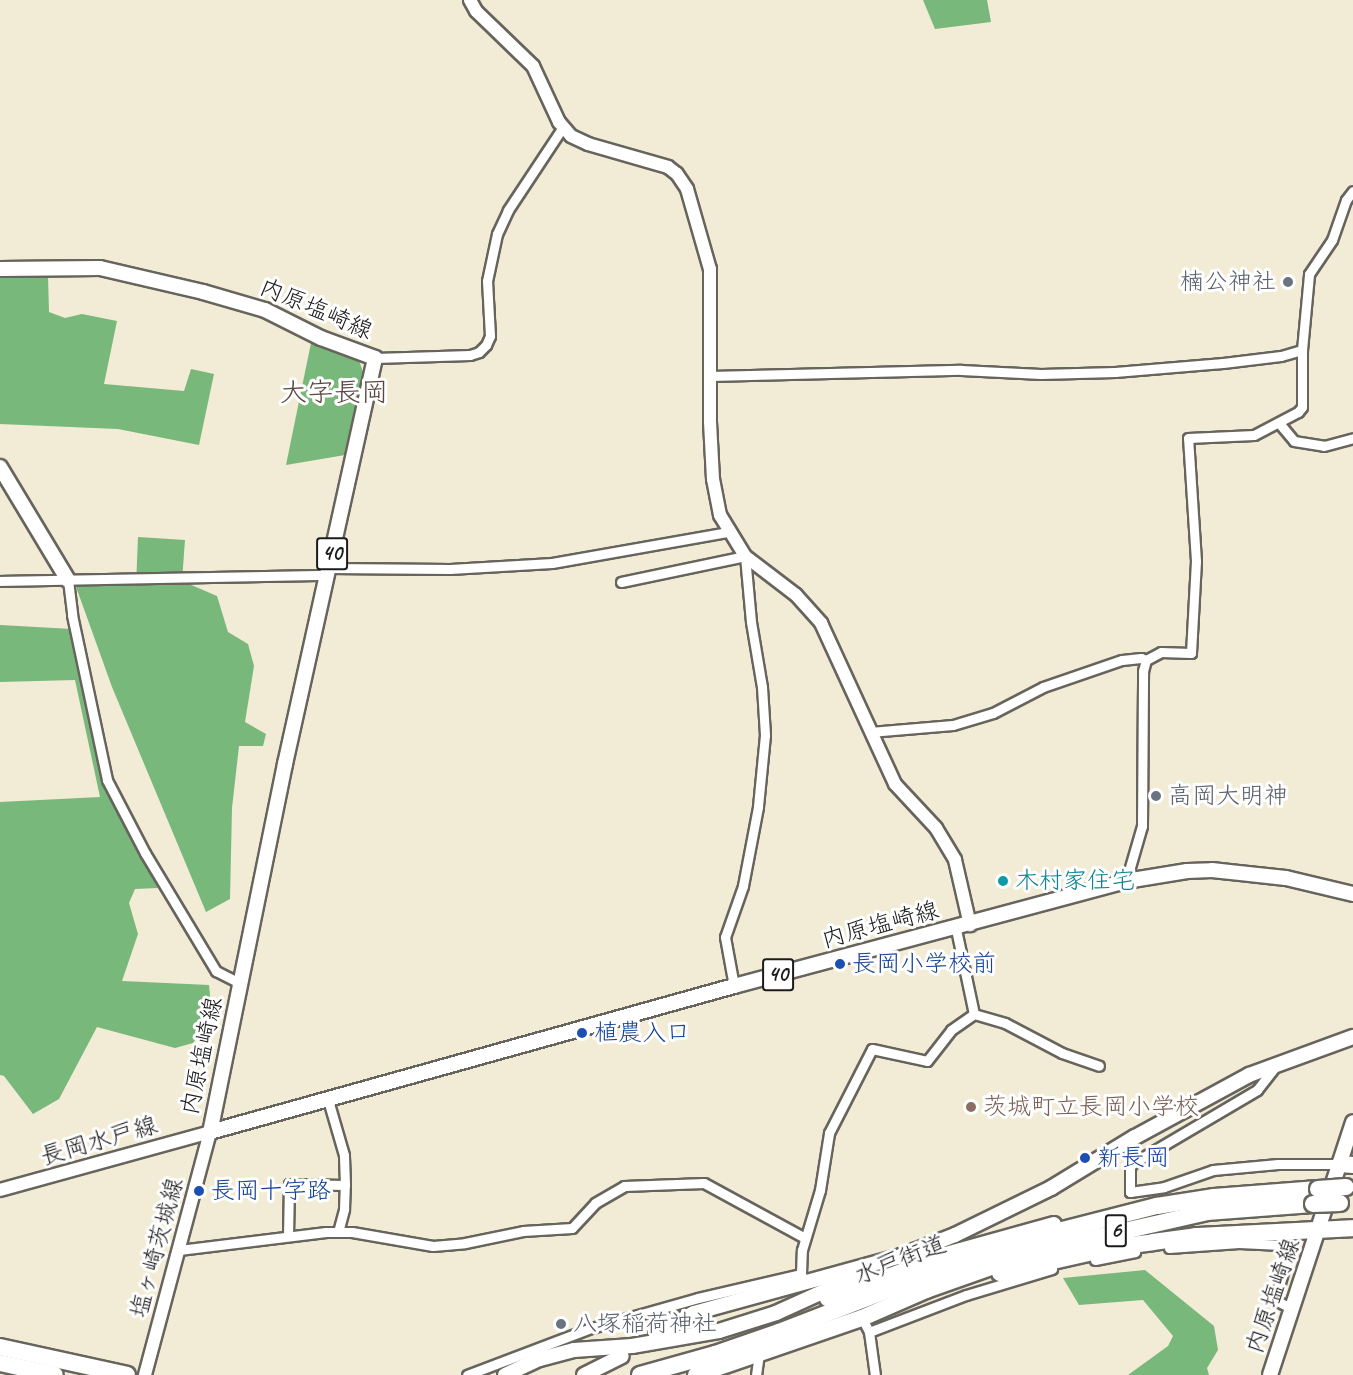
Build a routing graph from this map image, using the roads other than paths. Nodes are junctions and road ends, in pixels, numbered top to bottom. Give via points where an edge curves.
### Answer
1 (470, 0) edge
2 (563, 127) junction
3 (1353, 191) edge
4 (0, 269) edge
5 (1302, 350) junction
6 (375, 358) junction
7 (710, 376) junction
8 (1279, 423) junction
9 (1353, 438) edge
10 (0, 467) edge
11 (728, 532) junction
12 (745, 556) junction
13 (328, 572) junction
14 (68, 580) junction
15 (0, 581) edge
16 (621, 582) dead end
17 (1146, 660) junction
18 (870, 732) junction
19 (1126, 881) junction
20 (1353, 894) edge
21 (963, 927) junction
22 (240, 983) junction
23 (734, 986) junction
24 (974, 1014) junction
25 (1353, 1037) edge
26 (1279, 1062) junction
27 (1099, 1066) dead end
28 (328, 1100) junction
29 (1353, 1122) edge
30 (210, 1132) junction
31 (1346, 1165) edge
32 (345, 1185) junction
33 (0, 1190) edge
34 (1348, 1195) edge
35 (1315, 1196) junction
36 (1157, 1206) junction
37 (1353, 1228) edge
38 (338, 1232) junction
39 (1319, 1232) junction
40 (288, 1236) junction
41 (805, 1238) junction
42 (179, 1250) junction
43 (901, 1256) junction
44 (802, 1279) junction
45 (926, 1290) junction
46 (1293, 1309) junction
47 (776, 1313) junction
48 (866, 1325) junction
49 (656, 1334) dead end
50 (0, 1347) edge
51 (759, 1354) junction
52 (622, 1356) dead end
53 (0, 1363) edge
54 (55, 1375) edge
55 (127, 1375) edge
56 (145, 1375) edge
57 (467, 1375) edge
58 (505, 1375) edge
59 (584, 1375) edge
60 (640, 1375) edge
61 (696, 1375) edge
62 (756, 1375) edge
63 (875, 1375) edge
64 (1270, 1375) edge

1 - 2 street via 476,11 533,66
2 - 6 street via 508,210 497,234 487,281 490,336 486,345 470,355
2 - 7 street via 578,141 659,163 683,182 710,269
3 - 5 street via 1332,240 1310,274
4 - 6 main road, 内原塩崎線 via 100,267 265,310 321,338
5 - 7 street via 1234,362 1115,372 961,370
5 - 8 street via 1302,407
6 - 13 main road, 内原塩崎線 / 40
7 - 11 street via 713,479 720,515
8 - 9 street via 1294,441 1324,446
8 - 17 street via 1254,435 1188,438 1196,561 1191,653 1161,652
10 - 14 main road
11 - 12 street
11 - 13 street via 552,564
12 - 16 street
12 - 18 street via 796,595 821,623
12 - 23 street via 765,735 758,807 742,886 725,937
13 - 14 street
13 - 22 main road, 内原塩崎線 / 40
14 - 15 street
14 - 22 street via 107,780 145,853 216,971
17 - 18 street via 1122,660 1070,677 993,713 953,725
17 - 19 street via 1142,826
18 - 21 street via 895,784 936,828 955,860
19 - 20 main road, 内原塩崎線 / 40 via 1212,870 1286,878
19 - 21 main road, 内原塩崎線 / 40
21 - 23 main road, 内原塩崎線 / 40
21 - 24 street
22 - 30 main road, 内原塩崎線 / 40
23 - 28 main road, 内原塩崎線 / 40
24 - 27 street via 1005,1023 1062,1053
24 - 41 street via 951,1030 927,1061 872,1049 829,1133 820,1190
25 - 26 main road
26 - 31 street via 1257,1090 1133,1162 1130,1192 1164,1188 1213,1170 1278,1164
26 - 43 main road via 1193,1104 1004,1212
28 - 30 main road, 内原塩崎線 / 40
28 - 32 street via 344,1155
29 - 31 main road
30 - 33 street, 長岡水戸線
30 - 42 street, 塩ヶ崎茨城線
31 - 39 main road
32 - 38 street
32 - 40 street via 289,1184
34 - 35 highway, 6, bridge
35 - 36 highway, 6 via 1214,1197
35 - 45 highway, 6 via 1207,1212 1036,1251
36 - 47 main road via 999,1237 803,1308
36 - 60 highway, 水戸街道 / 6 via 1010,1246 779,1332
37 - 39 highway
38 - 40 street
38 - 41 street via 423,1245 465,1243 523,1231 572,1228 595,1203 624,1186 704,1183
39 - 45 highway via 1196,1236 1115,1246
39 - 46 main road, 内原塩崎線
40 - 42 street
41 - 44 street
42 - 56 street, 塩ヶ崎茨城線
43 - 44 main road
43 - 47 main road
44 - 49 main road via 694,1313
44 - 57 street via 698,1298 598,1326
45 - 48 highway, 水戸街道 / 6
46 - 48 street via 1275,1300 1287,1263 1286,1248 1272,1243 1205,1244 1126,1254 1044,1271
46 - 64 main road, 内原塩崎線
47 - 58 main road via 679,1340 574,1350 540,1359
48 - 51 highway, 水戸街道 / 6
48 - 63 street
50 - 55 highway
51 - 61 highway, 水戸街道 / 6
51 - 62 street
52 - 59 main road
53 - 54 highway

